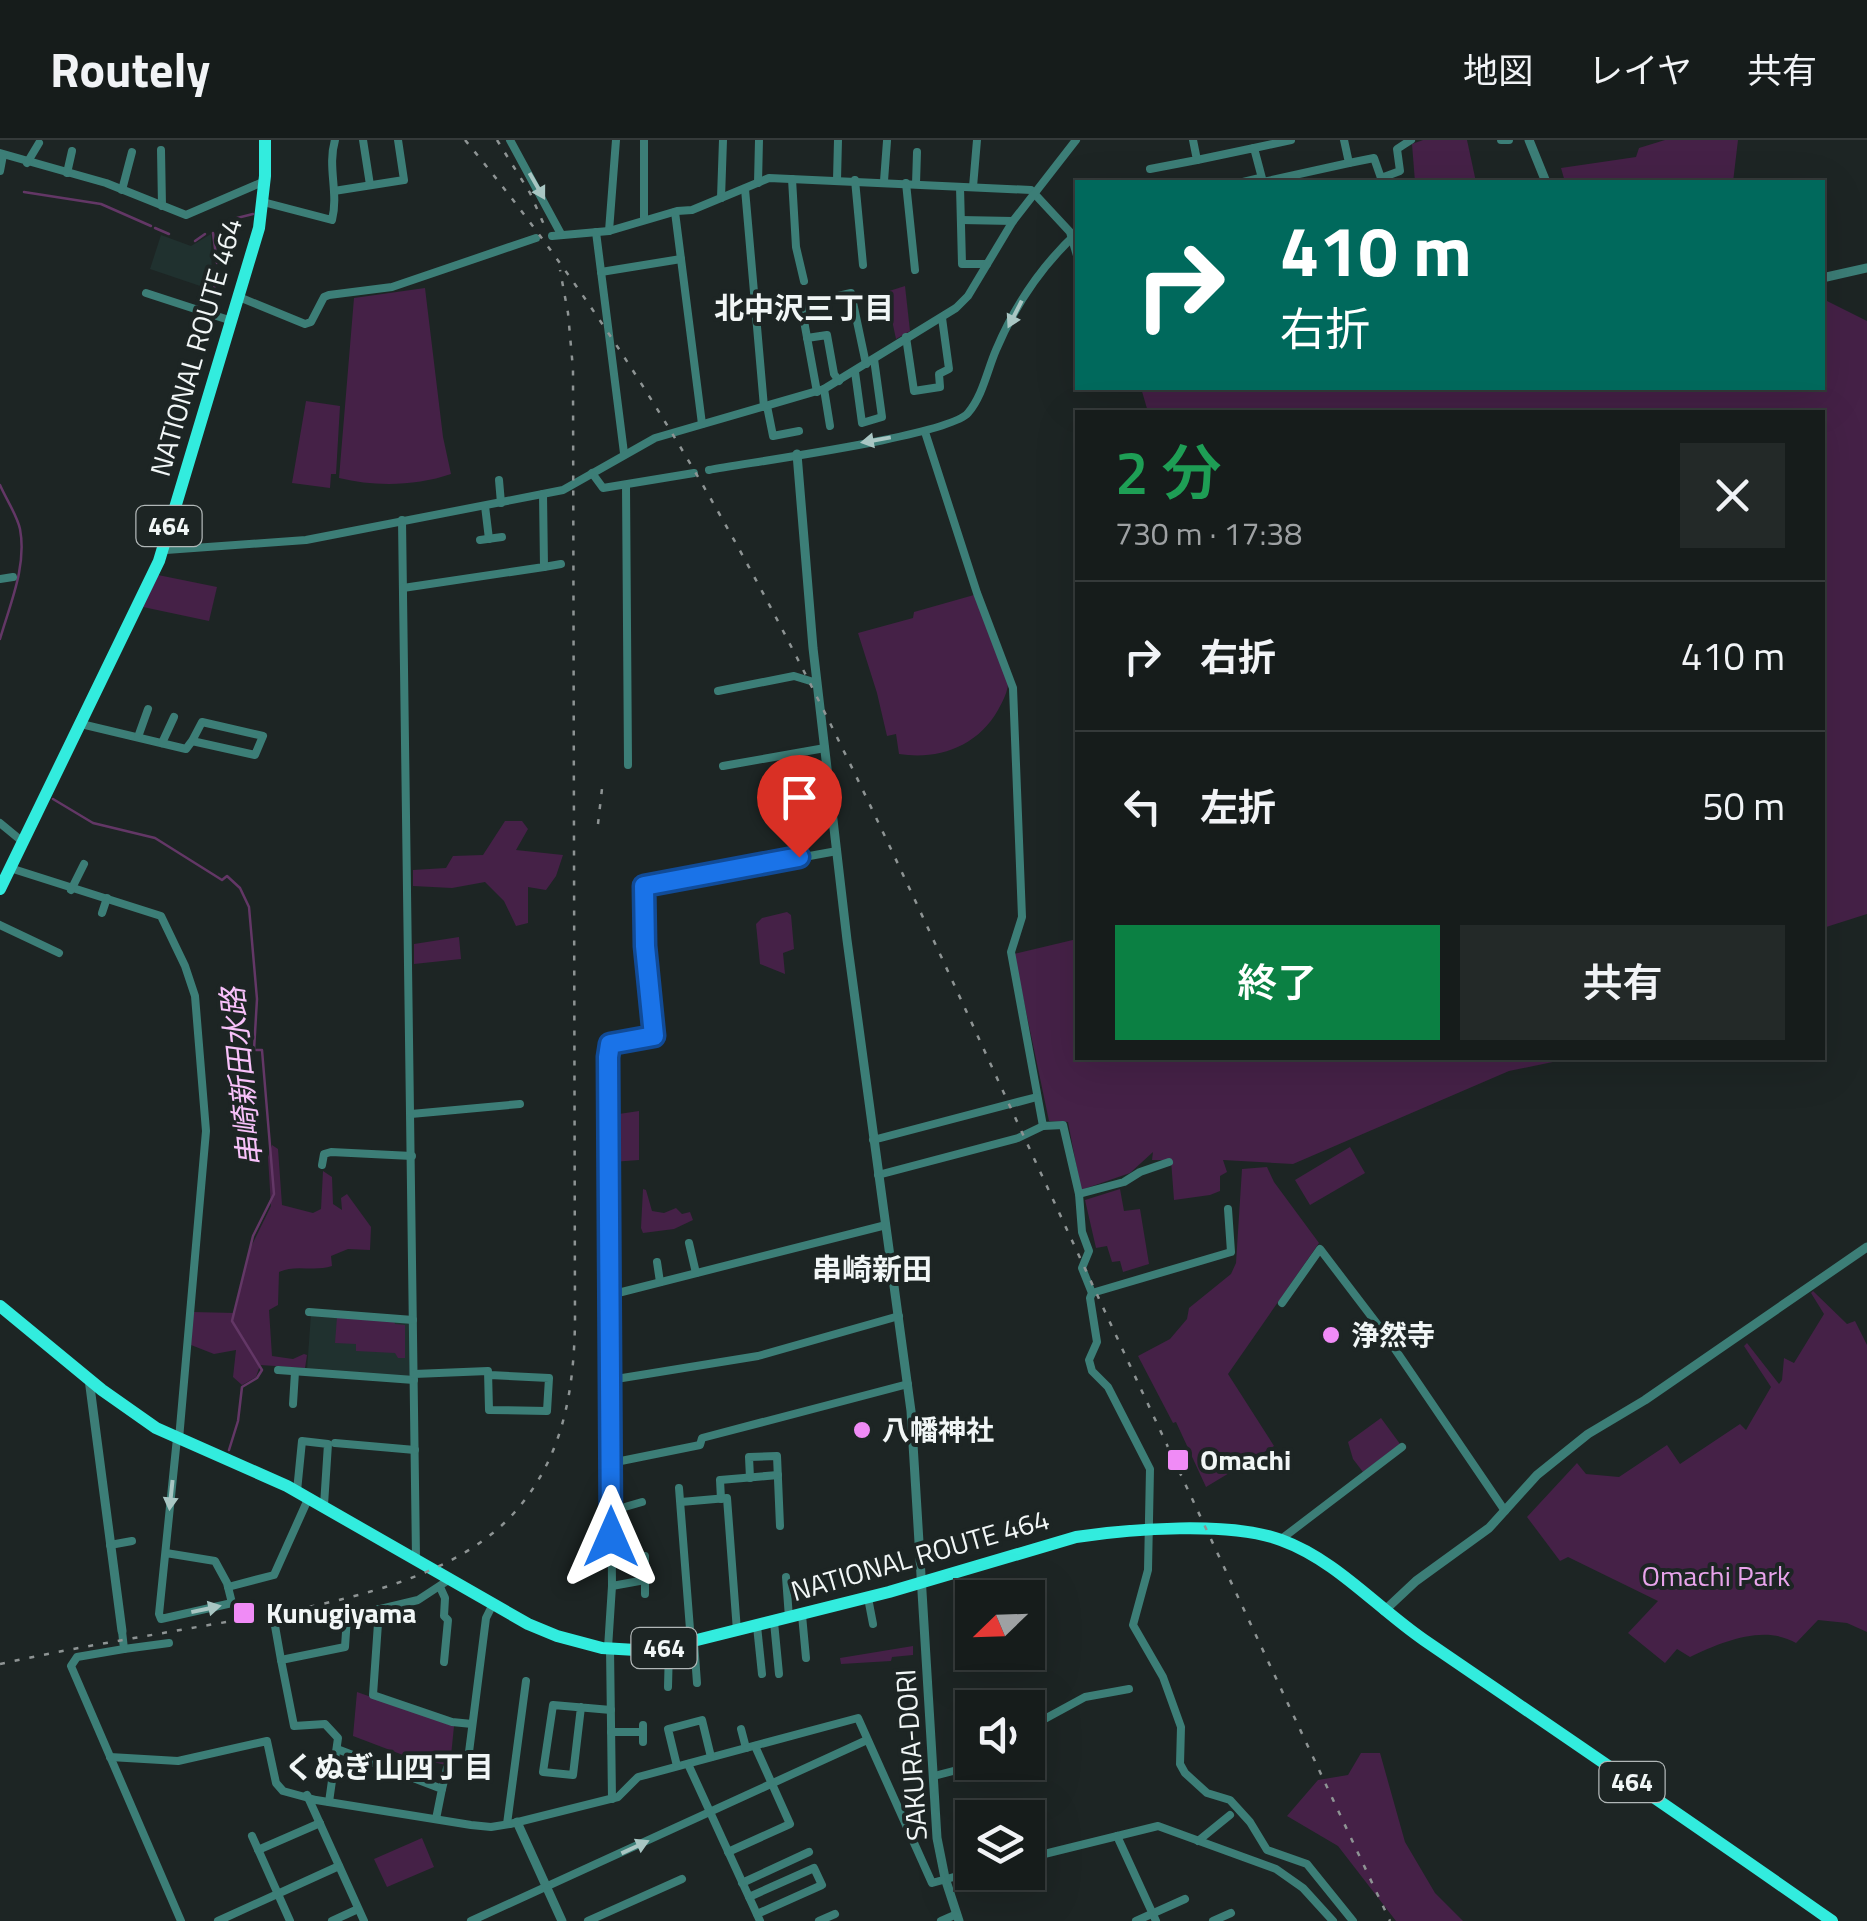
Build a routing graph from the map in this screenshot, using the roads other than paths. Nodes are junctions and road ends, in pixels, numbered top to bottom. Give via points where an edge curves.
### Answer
1 (265, 140) edge
2 (335, 140) edge
3 (363, 140) edge
4 (398, 140) edge
5 (510, 140) edge
6 (616, 140) edge
7 (644, 140) edge
8 (723, 140) edge
9 (760, 140) edge
10 (838, 140) edge
11 (977, 140) edge
12 (1193, 140) edge
13 (1291, 140) edge
14 (1344, 140) edge
15 (1411, 140) edge
16 (1501, 140) edge
17 (1509, 140) edge
18 (1530, 140) edge
19 (887, 141) edge
20 (1075, 141) edge
21 (39, 143) dead end
22 (1254, 148) junction
23 (72, 150) dead end
24 (161, 150) dead end
25 (132, 152) dead end
26 (917, 152) dead end
27 (1, 154) edge
28 (1197, 160) junction
29 (27, 163) junction
30 (1349, 163) junction
31 (1150, 170) dead end
32 (0, 171) edge
33 (67, 173) junction
34 (1260, 178) joint
35 (792, 179) junction
36 (837, 180) junction
37 (855, 180) junction
38 (1252, 180) edge
39 (1273, 180) edge
40 (1545, 180) edge
41 (265, 181) junction
42 (758, 182) junction
43 (884, 182) junction
44 (911, 183) junction
45 (370, 185) junction
46 (960, 187) junction
47 (973, 187) junction
48 (745, 189) junction
49 (122, 190) junction
50 (334, 190) junction
51 (1035, 192) junction
52 (721, 198) junction
53 (264, 202) junction
54 (162, 206) junction
55 (675, 212) junction
56 (644, 220) junction
57 (961, 220) junction
58 (1013, 221) junction
59 (609, 231) junction
60 (596, 232) junction
61 (1075, 234) edge
62 (536, 238) dead end
63 (681, 259) junction
64 (987, 264) junction
65 (863, 265) dead end
66 (1867, 268) edge
67 (915, 270) dead end
68 (601, 272) junction
69 (1825, 277) edge
70 (804, 281) dead end
71 (146, 292) dead end
72 (240, 297) junction
73 (830, 298) dead end
74 (800, 299) dead end
75 (942, 318) junction
76 (232, 321) junction
77 (906, 337) junction
78 (807, 338) junction
79 (870, 362) junction
80 (855, 372) junction
81 (839, 382) junction
82 (820, 390) junction
83 (766, 406) junction
84 (702, 424) junction
85 (830, 426) dead end
86 (799, 431) dead end
87 (926, 432) junction
88 (624, 453) junction
89 (797, 454) junction
90 (709, 470) dead end
91 (694, 472) dead end
92 (592, 473) junction
93 (499, 480) dead end
94 (626, 485) junction
95 (543, 494) junction
96 (501, 503) junction
97 (485, 506) junction
98 (402, 520) junction
99 (502, 536) dead end
100 (162, 548) junction
101 (560, 564) dead end
102 (544, 567) junction
103 (13, 577) dead end
104 (0, 579) edge
105 (403, 588) junction
106 (817, 683) junction
107 (718, 690) dead end
108 (148, 708) dead end
109 (174, 717) dead end
110 (81, 724) junction
111 (138, 737) junction
112 (192, 742) junction
113 (162, 743) junction
114 (825, 748) junction
115 (628, 765) dead end
116 (723, 766) dead end
117 (0, 823) edge
118 (23, 842) junction
119 (837, 850) junction
120 (84, 864) dead end
121 (10, 868) junction
122 (0, 889) edge
123 (71, 890) junction
124 (106, 898) junction
125 (102, 913) dead end
126 (0, 925) edge
127 (59, 953) dead end
128 (1037, 1097) junction
129 (520, 1104) dead end
130 (411, 1114) junction
131 (1043, 1126) junction
132 (873, 1140) junction
133 (412, 1156) junction
134 (1170, 1162) dead end
135 (322, 1165) dead end
136 (878, 1176) junction
137 (1078, 1194) junction
138 (1228, 1209) dead end
139 (886, 1225) junction
140 (689, 1244) dead end
141 (1867, 1247) edge
142 (657, 1262) dead end
143 (696, 1273) junction
144 (660, 1282) junction
145 (1092, 1293) junction
146 (610, 1294) junction
147 (1282, 1302) dead end
148 (0, 1306) edge
149 (309, 1312) dead end
150 (899, 1316) junction
151 (413, 1320) junction
152 (278, 1370) dead end
153 (295, 1372) junction
154 (490, 1375) junction
155 (414, 1377) junction
156 (89, 1379) junction
157 (610, 1380) junction
158 (908, 1384) junction
159 (293, 1404) dead end
160 (178, 1438) junction
161 (335, 1443) dead end
162 (1402, 1447) dead end
163 (414, 1450) junction
164 (610, 1463) junction
165 (778, 1475) junction
166 (750, 1478) junction
167 (679, 1488) dead end
168 (303, 1494) junction
169 (720, 1499) junction
170 (681, 1502) junction
171 (324, 1505) junction
172 (637, 1506) dead end
173 (611, 1511) junction
174 (1505, 1511) junction
175 (780, 1526) dead end
176 (1149, 1531) junction
177 (1280, 1540) junction
178 (132, 1542) dead end
179 (110, 1545) junction
180 (166, 1553) junction
181 (416, 1558) junction
182 (611, 1564) junction
183 (786, 1577) dead end
184 (644, 1580) junction
185 (445, 1583) junction
186 (922, 1583) junction
187 (612, 1586) junction
188 (228, 1587) junction
189 (645, 1594) dead end
190 (868, 1598) junction
191 (493, 1604) junction
192 (379, 1609) junction
193 (1384, 1611) junction
194 (796, 1617) junction
195 (774, 1622) junction
196 (873, 1624) dead end
197 (274, 1626) dead end
198 (758, 1626) junction
199 (122, 1632) joint
200 (738, 1632) junction
201 (692, 1642) junction
202 (169, 1643) dead end
203 (669, 1647) junction
204 (124, 1648) junction
205 (609, 1648) junction
206 (809, 1652) dead end
207 (281, 1660) junction
208 (444, 1662) dead end
209 (762, 1674) dead end
210 (779, 1674) dead end
211 (526, 1681) dead end
212 (696, 1683) dead end
213 (668, 1687) dead end
214 (1129, 1689) dead end
215 (582, 1707) junction
216 (611, 1710) junction
217 (1045, 1719) edge
218 (472, 1724) junction
219 (742, 1729) dead end
220 (611, 1732) junction
221 (643, 1733) dead end
222 (868, 1740) junction
223 (751, 1747) junction
224 (337, 1749) junction
225 (110, 1757) junction
226 (711, 1757) junction
227 (468, 1760) dead end
228 (688, 1764) junction
229 (676, 1766) junction
230 (447, 1768) dead end
231 (955, 1771) edge
232 (934, 1776) junction
233 (772, 1784) junction
234 (442, 1789) junction
235 (306, 1795) junction
236 (612, 1799) junction
237 (329, 1802) junction
238 (710, 1812) junction
239 (1230, 1815) dead end
240 (436, 1819) junction
241 (320, 1823) junction
242 (512, 1823) junction
243 (252, 1836) dead end
244 (1117, 1836) junction
245 (1198, 1840) junction
246 (1260, 1840) junction
247 (258, 1850) junction
248 (728, 1852) junction
249 (810, 1852) dead end
250 (1045, 1854) edge
251 (1246, 1858) junction
252 (340, 1866) junction
253 (955, 1876) edge
254 (946, 1878) junction
255 (682, 1879) dead end
256 (742, 1883) junction
257 (546, 1886) junction
258 (278, 1894) junction
259 (749, 1896) junction
260 (1184, 1899) dead end
261 (358, 1909) junction
262 (1231, 1913) dead end
263 (836, 1914) dead end
264 (759, 1917) edge
265 (1155, 1917) edge
266 (231, 1918) edge
267 (958, 1918) edge
268 (181, 1921) edge
269 (218, 1921) edge
270 (290, 1921) edge
271 (332, 1921) edge
272 (364, 1921) edge
273 (471, 1921) edge
274 (562, 1921) edge
275 (588, 1921) edge
276 (819, 1921) edge
277 (941, 1921) edge
278 (1136, 1921) edge
279 (1213, 1921) edge
280 (1333, 1921) edge
281 (1353, 1921) edge
282 (1832, 1921) edge

1 - 41 highway, NATIONAL ROUTE 464 / 464
2 - 50 street
3 - 45 street
4 - 45 street via 404,180
5 -> 60 street via 557,235
6 - 59 street
7 - 56 street
8 - 52 street
9 - 42 street
10 - 36 street
11 - 47 street
12 - 28 street
13 - 22 street
14 - 30 street
15 - 30 street via 1398,149 1400,171 1380,178 1374,158
16 - 17 street
18 - 40 street
19 - 43 street
20 - 51 street
21 - 29 street
22 - 28 street
22 - 34 street
23 - 33 street
24 - 54 street
25 - 49 street
26 - 44 street
27 - 29 street
27 - 32 street
28 - 31 street
29 - 33 street
30 - 39 street
33 - 49 street
34 - 38 street
35 - 36 street
35 - 42 street
35 - 70 street
36 - 37 street
37 - 43 street
37 - 65 street
41 - 53 highway, NATIONAL ROUTE 464 / 464
41 - 54 street via 192,214
42 - 48 street
43 - 44 street
44 - 46 street
44 - 67 street
45 - 50 street
46 - 47 street
46 - 57 street
47 - 51 street
48 - 52 street
48 - 83 street
49 - 54 street
50 - 53 street via 332,220
51 - 58 street
51 - 61 street
52 - 55 street
53 - 72 highway, NATIONAL ROUTE 464 / 464
55 - 56 street
55 - 63 street
56 - 59 street
57 - 58 street
57 - 64 street via 962,264
58 - 64 street
59 - 60 street
60 - 68 street
61 -> 87 street via 1030,284 968,412
62 - 72 street via 392,286 329,295 305,324
63 - 68 street
63 - 84 street
64 - 75 street via 968,296
66 - 69 street
68 - 88 street
71 - 76 street
72 - 76 highway, NATIONAL ROUTE 464 / 464
73 - 79 street via 852,294
74 - 78 street
75 - 77 street
75 - 77 street via 949,369 939,374 940,387 914,391
76 - 100 highway, NATIONAL ROUTE 464 / 464
77 - 79 street
78 - 81 street via 827,335
78 - 82 street
79 - 80 street
79 - 80 street via 882,417 862,422
80 - 81 street
81 - 82 street
82 - 83 street
82 - 85 street
83 - 84 street
83 - 86 street via 773,436
84 - 88 street
87 -> 89 street
87 - 128 street via 1013,688 1022,917 1011,952
88 - 92 street
89 - 90 street
89 - 106 street, SAKURA-DORI
91 - 94 street
92 - 94 street via 603,488
92 - 95 street
93 - 96 street
94 - 115 street
95 - 96 street
95 - 102 street
96 - 97 street
97 - 98 street
97 - 99 street via 485,540
98 - 100 street via 306,540
98 - 105 street
100 - 110 highway, NATIONAL ROUTE 464 / 464
101 - 102 street
102 - 105 street
103 - 104 street
105 - 130 street
106 - 107 street via 794,676
106 - 114 street, SAKURA-DORI
108 - 111 street
109 - 113 street
110 - 111 street
110 - 118 highway, NATIONAL ROUTE 464 / 464
111 - 113 street
112 - 112 street via 254,755 263,736 202,722
112 - 113 street via 186,748
114 - 116 street
114 - 119 street, SAKURA-DORI
117 - 118 street
118 - 121 highway, NATIONAL ROUTE 464 / 464
119 - 132 street, SAKURA-DORI
119 - 146 street via 644,886 654,1036 610,1044
120 - 123 street
121 - 122 highway, NATIONAL ROUTE 464 / 464
121 - 123 street
123 - 124 street
124 - 125 street
124 - 160 street via 161,916 198,1012 206,1148
126 - 127 street
128 - 131 street
128 - 132 street
129 - 130 street
130 - 133 street
131 - 136 street
131 - 137 street via 1064,1125
132 - 136 street, SAKURA-DORI
133 - 135 street via 331,1152
133 - 151 street
134 - 137 street
136 - 139 street, SAKURA-DORI
137 - 145 street via 1089,1251 1082,1268
138 - 145 street via 1231,1252
139 - 143 street
139 - 150 street, SAKURA-DORI
140 - 143 street
141 - 174 street via 1588,1434
142 - 144 street
143 - 144 street
144 - 146 street
145 - 176 street via 1097,1342 1090,1365 1147,1462
146 - 157 street
147 - 174 street via 1320,1249
148 - 156 highway, NATIONAL ROUTE 464 / 464
149 - 151 street
150 - 157 street via 758,1356
150 - 158 street, SAKURA-DORI
151 - 155 street
152 - 153 street
153 - 155 street
153 - 159 street
154 - 154 street via 489,1410 546,1412 549,1378
154 - 155 street
155 - 163 street
156 - 160 highway, NATIONAL ROUTE 464 / 464
156 - 179 street
157 - 164 street
158 - 164 street
158 - 186 street, SAKURA-DORI
160 - 168 highway, NATIONAL ROUTE 464 / 464
160 -> 180 street
161 - 163 street
162 - 177 street
163 - 181 street
164 - 173 street
165 - 166 street
165 - 166 street via 777,1456 749,1457
165 - 175 street
166 - 169 street via 720,1480
167 - 170 street
168 - 171 highway, NATIONAL ROUTE 464 / 464
168 - 171 street via 302,1441 328,1444
168 - 188 street via 274,1576
169 - 170 street
169 - 200 street via 727,1498
170 - 201 street
171 - 181 highway, NATIONAL ROUTE 464 / 464
172 - 173 street
173 - 182 street
174 - 193 street
176 - 177 highway, NATIONAL ROUTE 464 / 464 via 1223,1530
176 - 186 highway, NATIONAL ROUTE 464 / 464 via 1064,1540
176 - 246 street via 1148,1570 1132,1620 1181,1727 1180,1764 1207,1793 1230,1800
177 - 193 highway, NATIONAL ROUTE 464 / 464 via 1318,1559
178 - 179 street
179 - 199 street
180 - 188 street via 215,1561
180 -> 188 street via 159,1619 232,1603
181 - 185 highway, NATIONAL ROUTE 464 / 464
182 - 184 street via 644,1556
182 - 187 street
183 - 194 street
184 - 187 street
184 - 189 street
185 - 191 highway, NATIONAL ROUTE 464 / 464
185 - 192 street via 418,1600
185 - 208 street
186 - 190 highway, NATIONAL ROUTE 464 / 464
186 - 232 street, SAKURA-DORI
187 - 205 street
190 - 194 highway, NATIONAL ROUTE 464 / 464
190 - 196 street
191 - 205 highway, NATIONAL ROUTE 464 / 464 via 544,1631
191 - 218 street
192 - 207 street via 347,1617 344,1648
192 - 218 street via 374,1695
193 - 282 highway, NATIONAL ROUTE 464 / 464
194 - 195 highway, NATIONAL ROUTE 464 / 464
194 - 206 street
195 - 198 highway, NATIONAL ROUTE 464 / 464
195 - 210 street
197 - 207 street
198 - 200 highway, NATIONAL ROUTE 464 / 464
198 - 209 street
199 - 204 street
200 - 201 highway, NATIONAL ROUTE 464 / 464
201 - 203 highway, NATIONAL ROUTE 464 / 464
201 - 212 street
202 - 204 street
203 - 205 highway, NATIONAL ROUTE 464 / 464
203 - 213 street
204 - 225 street via 78,1657 71,1666
205 - 216 street
207 - 224 street via 294,1726 324,1724 338,1738
211 - 242 street
214 - 217 street via 1085,1698
215 - 215 street via 552,1705 544,1772 573,1775
215 - 216 street
216 - 220 street
218 - 227 street
219 - 223 street
220 - 221 street
220 - 236 street
222 - 223 street via 858,1718
222 - 233 street
222 - 254 street via 932,1883
223 - 226 street
223 - 233 street
224 - 234 street
224 - 237 street
225 - 235 street via 178,1761 267,1741 278,1787
225 - 268 street
226 - 228 street
226 - 229 street via 702,1720 668,1729
228 - 229 street
228 - 238 street
229 - 236 street via 638,1777
230 - 234 street
231 - 232 street
232 - 254 street, SAKURA-DORI
233 - 238 street
233 - 248 street via 790,1824
234 - 240 street
235 - 237 street
235 - 241 street
236 - 242 street
237 - 240 street
238 - 248 street
257 -> 238 street
239 - 245 street
240 - 242 street via 491,1827
241 - 247 street
241 - 252 street
242 - 257 street
243 - 247 street
244 - 245 street via 1158,1826
244 - 250 street
244 - 265 street
245 - 251 street
246 - 251 street
246 - 281 street via 1268,1850 1307,1864
247 - 258 street
248 - 256 street
249 - 256 street
251 - 280 street via 1303,1888
252 - 258 street
252 - 261 street
253 - 254 street
254 - 267 street, SAKURA-DORI
255 - 275 street
256 - 259 street
257 - 273 street
257 - 274 street
258 - 266 street
258 - 270 street
259 - 264 street
259 - 264 street via 814,1868 822,1884
260 - 265 street
261 - 271 street
261 - 272 street
262 - 279 street
263 - 276 street
265 - 278 street
266 - 269 street
267 - 277 street

